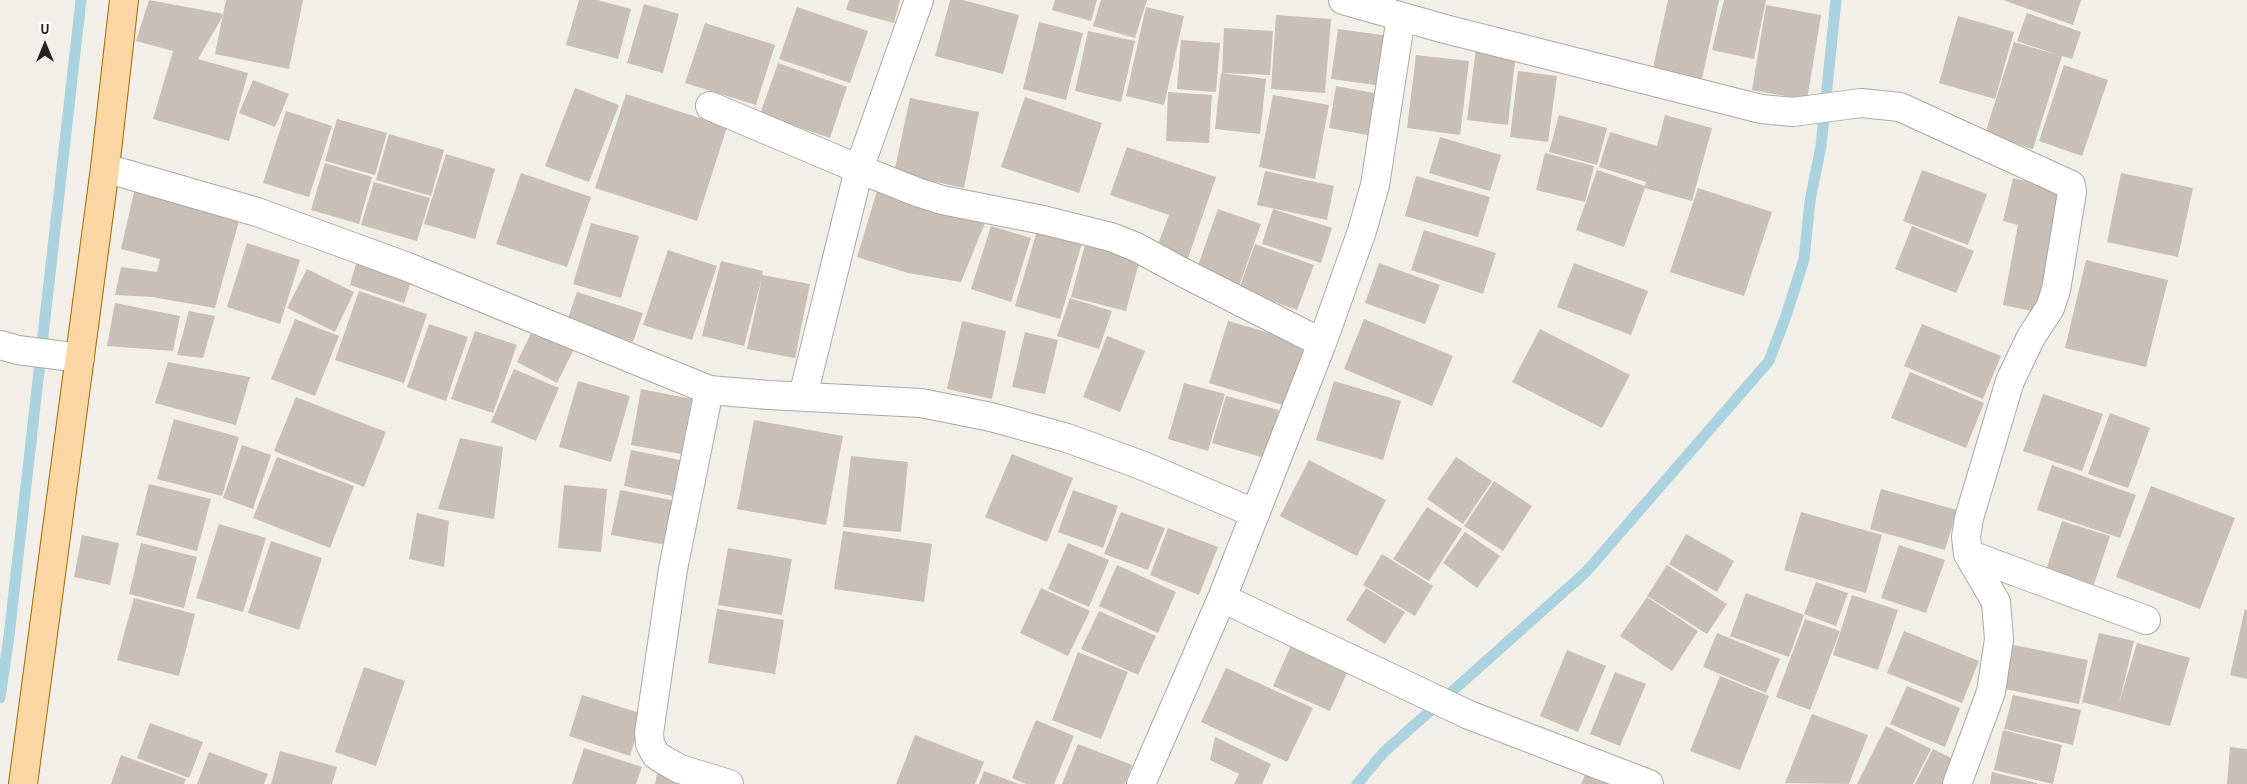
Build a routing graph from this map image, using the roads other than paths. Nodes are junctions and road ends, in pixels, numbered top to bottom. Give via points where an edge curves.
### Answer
1 (124, 0) edge
2 (919, 0) edge
3 (1343, 0) edge
4 (1401, 17) junction
5 (710, 106) dead end
6 (105, 168) junction
7 (859, 169) junction
8 (1322, 343) junction
9 (9, 348) edge
10 (80, 358) junction
11 (709, 390) junction
12 (802, 396) junction
13 (1254, 514) junction
14 (1968, 554) junction
15 (1222, 598) junction
16 (2146, 620) dead end
17 (23, 784) edge
18 (729, 784) edge
19 (1141, 784) edge
20 (1649, 784) edge
21 (1957, 784) edge

1 - 6 main road
2 - 7 street
3 - 4 street
4 - 8 street via 1375,185
4 - 14 street via 1738,104 1793,112 1861,103 1900,107 2067,182 2072,188 2056,290 2004,397 1969,518
5 - 7 street
6 - 10 main road
6 - 11 street via 257,212 405,266
7 - 8 street via 942,200 1111,237
7 - 12 street
8 - 13 street
9 - 10 street
10 - 17 main road
11 - 12 street
11 - 18 street via 673,569 649,733 656,755 680,769
12 - 13 street via 921,403 991,417 1066,438
13 - 15 street
14 - 16 street
14 - 21 street via 1996,602 1999,638 1991,692
15 - 19 street
15 - 20 street via 1469,715

